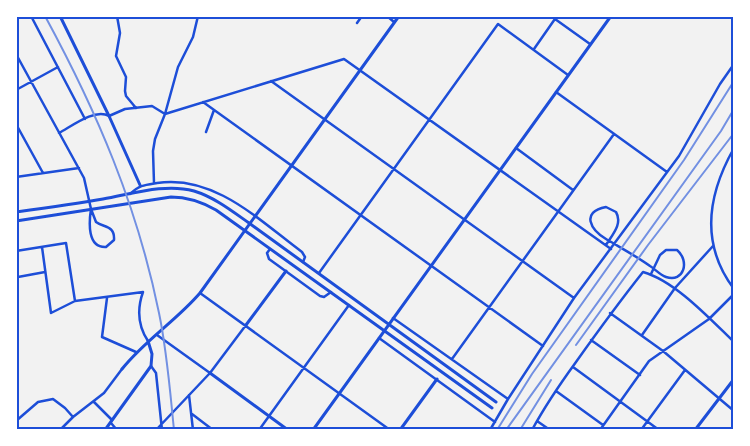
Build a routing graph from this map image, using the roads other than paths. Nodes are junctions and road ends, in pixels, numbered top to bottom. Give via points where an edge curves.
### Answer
1 (31, 16) edge
2 (60, 16) edge
3 (117, 16) edge
4 (198, 16) edge
5 (362, 16) edge
6 (386, 16) edge
7 (399, 16) edge
8 (611, 16) edge
9 (556, 17) edge
10 (394, 22) junction
11 (357, 23) dead end
12 (590, 44) junction
13 (534, 49) junction
14 (16, 54) edge
15 (734, 64) edge
16 (58, 67) junction
17 (360, 70) junction
18 (568, 75) junction
19 (271, 81) junction
20 (31, 82) junction
21 (16, 90) edge
22 (556, 92) junction
23 (203, 101) junction
24 (136, 108) junction
25 (215, 110) junction
26 (165, 114) junction
27 (109, 116) junction
28 (84, 119) junction
29 (325, 119) junction
30 (429, 119) junction
31 (16, 124) edge
32 (206, 132) dead end
33 (59, 133) junction
34 (614, 134) junction
35 (515, 148) junction
36 (734, 149) edge
37 (292, 166) junction
38 (78, 168) junction
39 (394, 169) junction
40 (499, 170) junction
41 (667, 172) junction
42 (43, 173) junction
43 (16, 177) edge
44 (154, 183) junction
45 (140, 186) junction
46 (573, 190) junction
47 (129, 195) junction
48 (89, 202) junction
49 (91, 209) junction
50 (557, 211) junction
51 (16, 212) edge
52 (361, 215) junction
53 (254, 216) junction
54 (464, 219) junction
55 (16, 221) edge
56 (250, 223) junction
57 (244, 230) junction
58 (605, 245) junction
59 (714, 246) junction
60 (42, 247) junction
61 (270, 249) junction
62 (611, 249) junction
63 (16, 251) edge
64 (522, 261) junction
65 (303, 262) junction
66 (430, 265) junction
67 (286, 271) junction
68 (45, 272) junction
69 (319, 273) junction
70 (16, 274) edge
71 (651, 274) junction
72 (675, 288) junction
73 (734, 289) edge
74 (331, 292) junction
75 (200, 293) junction
76 (734, 294) edge
77 (107, 298) junction
78 (574, 298) junction
79 (730, 298) junction
80 (734, 301) edge
81 (75, 302) junction
82 (349, 305) junction
83 (489, 308) junction
84 (610, 313) junction
85 (394, 318) junction
86 (709, 319) junction
87 (246, 325) junction
88 (388, 325) junction
89 (384, 330) junction
90 (157, 335) junction
91 (642, 336) junction
92 (379, 338) junction
93 (592, 340) junction
94 (148, 342) junction
95 (734, 342) edge
96 (543, 346) junction
97 (663, 351) junction
98 (136, 352) junction
99 (452, 359) junction
100 (151, 366) junction
101 (573, 367) junction
102 (304, 368) junction
103 (122, 369) joint
104 (684, 370) junction
105 (210, 373) junction
106 (640, 375) junction
107 (734, 379) edge
108 (436, 380) junction
109 (556, 391) junction
110 (340, 393) junction
111 (190, 395) junction
112 (508, 399) junction
113 (719, 399) junction
114 (93, 402) junction
115 (496, 402) dead end
116 (620, 402) junction
117 (492, 408) dead end
118 (734, 411) edge
119 (192, 414) junction
120 (269, 416) junction
121 (73, 417) junction
122 (537, 420) junction
123 (16, 421) edge
124 (647, 421) junction
125 (111, 422) junction
126 (495, 422) junction
127 (162, 424) junction
128 (603, 426) junction
129 (60, 430) edge
130 (105, 430) edge
131 (117, 430) edge
132 (156, 430) edge
133 (162, 430) edge
134 (194, 430) edge
135 (213, 430) edge
136 (259, 430) edge
137 (288, 430) edge
138 (313, 430) edge
139 (390, 430) edge
140 (400, 430) edge
141 (490, 430) edge
142 (532, 430) edge
143 (550, 430) edge
144 (600, 430) edge
145 (641, 430) edge
146 (659, 430) edge
147 (695, 430) edge

1 - 16 street
2 - 27 street
3 - 24 street via 120,33 116,56 126,77 126,96
4 - 26 street via 193,37 178,67
5 - 11 street
6 - 10 street
7 - 10 street
8 - 12 street
9 - 12 street
9 - 13 street
10 - 17 street
12 - 18 street
13 - 18 street
13 - 30 street via 498,24
14 - 20 street
15 - 41 street
16 - 20 street
16 - 28 street
17 - 19 street via 344,59
17 - 29 street
17 - 30 street
18 - 22 street
19 - 23 street
19 - 29 street
20 - 21 street
20 - 33 street
22 - 34 street
22 - 35 street
23 - 25 street
23 - 26 street
24 - 26 street via 152,106
24 - 27 street
25 - 32 street
25 - 37 street
26 - 44 street via 153,151
27 - 28 street
27 - 45 street
28 - 33 street
29 - 37 street
29 - 39 street
30 - 39 street
30 - 40 street
31 - 42 street
33 - 38 street
34 - 41 street
34 - 46 street
35 - 40 street
35 - 46 street
36 - 59 street via 713,198
37 - 52 street
37 - 53 street
38 - 42 street
38 - 48 street via 84,178
39 - 52 street
39 - 54 street
40 - 50 street
40 - 54 street
41 - 62 street
42 - 43 street
44 - 45 street
44 - 53 street via 185,182 208,188
45 - 47 street
46 - 50 street
47 - 48 street
47 - 56 street via 166,188 193,191 215,200
48 - 49 street
48 - 51 street
49 - 49 street via 96,222 108,226 113,232 114,240 109,246 98,247 93,241
49 - 55 street
49 - 57 street via 180,197 209,206
50 - 58 street
50 - 64 street
52 - 66 street
52 - 69 street
53 - 56 street
53 - 65 street via 302,252 305,255
54 - 64 street
54 - 66 street
56 - 57 street
56 - 65 street
57 - 61 street
57 - 75 street
58 - 62 street
58 - 71 street via 609,239 613,234 619,220 616,212 606,207 596,211 591,219 600,236 606,239 614,244 650,265 655,269 659,273 664,276 676,277 682,272 683,257 677,250 666,250 660,255 654,268
59 - 72 street
59 - 73 street via 721,268
60 - 63 street
60 - 68 street
60 - 81 street via 66,244
61 - 67 street via 268,258
61 - 74 street
62 - 78 street
64 - 78 street
64 - 83 street
65 - 69 street
66 - 83 street
66 - 85 street
67 - 74 street via 320,296
67 - 87 street
68 - 70 street via 18,277
68 - 81 street via 51,313
69 - 88 street
71 - 72 street
71 - 84 street via 642,272
72 - 86 street
72 - 91 street
74 - 82 street
75 - 87 street
75 - 90 street
76 - 79 street
77 - 81 street
77 - 94 street via 143,292 138,310
77 - 98 street via 102,337
78 - 96 street
79 - 80 street
79 - 86 street
82 - 89 street
82 - 102 street
83 - 96 street
83 - 99 street
84 - 91 street
84 - 93 street
85 - 88 street
85 - 99 street
86 - 95 street
86 - 97 street
87 - 102 street
87 - 105 street
88 - 89 street
88 - 115 street
89 - 92 street
89 - 117 street
90 - 94 street
90 - 105 street
91 - 97 street
92 - 108 street
92 - 110 street
93 - 101 street
93 - 106 street
94 - 98 street
94 - 100 street
96 - 112 street
97 - 104 street
97 - 106 street
98 - 103 street
99 - 112 street
100 - 125 street
100 - 127 street via 156,373
101 - 109 street
101 - 116 street
102 - 110 street
102 - 120 street
103 - 114 street
104 - 113 street
104 - 124 street
105 - 111 street
105 - 120 street
106 - 116 street
107 - 113 street
108 - 126 street
108 - 140 street
109 - 122 street
109 - 128 street
110 - 138 street
110 - 139 street
111 - 119 street
111 - 127 street
112 - 126 street
113 - 118 street
113 - 147 street
114 - 121 street
114 - 125 street
116 - 124 street
116 - 128 street
119 - 134 street
119 - 135 street
120 - 136 street
120 - 137 street
121 - 123 street via 53,399 38,402
121 - 129 street
122 - 142 street
122 - 143 street
124 - 145 street
124 - 146 street
125 - 130 street
125 - 131 street
126 - 141 street
127 - 132 street
127 - 133 street
128 - 144 street

